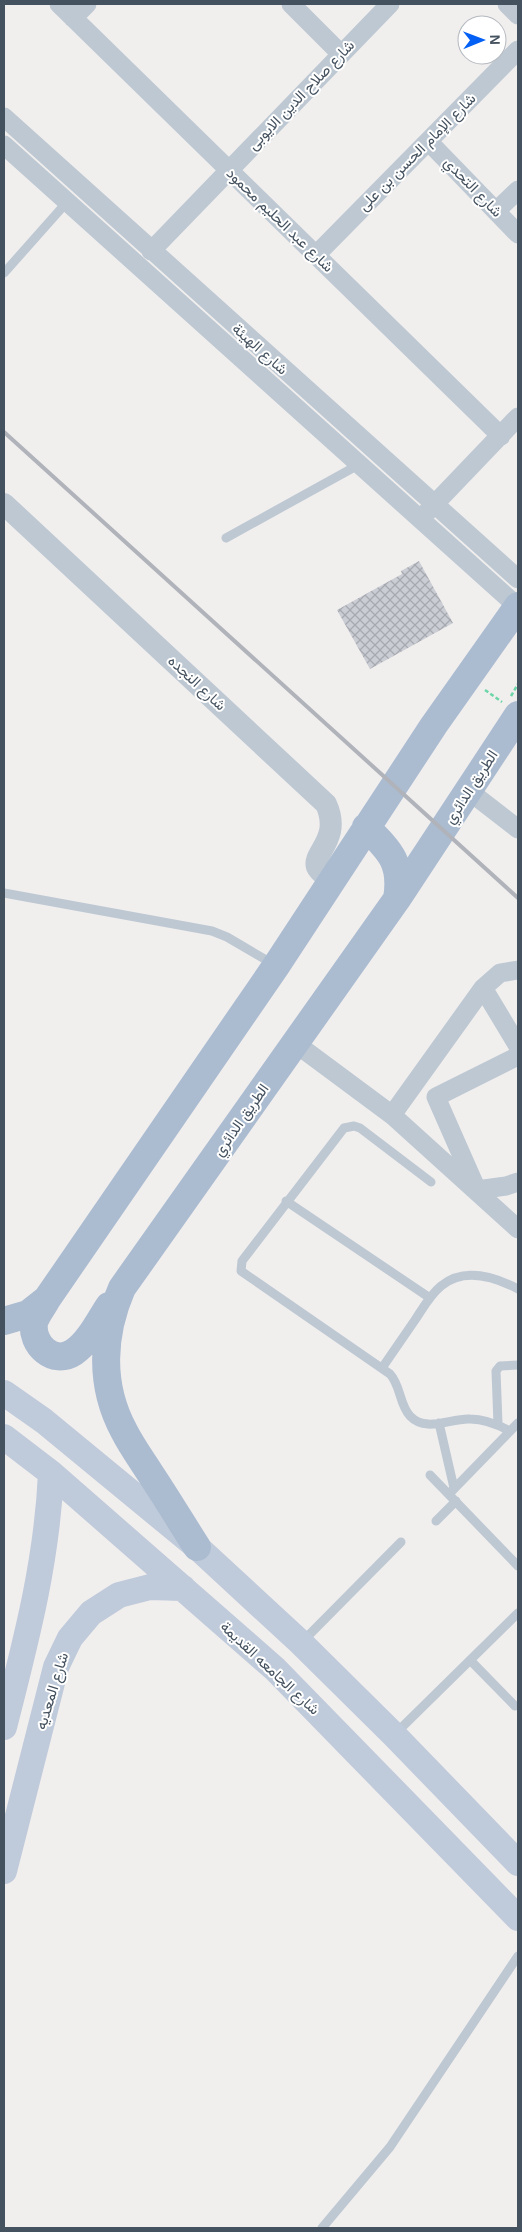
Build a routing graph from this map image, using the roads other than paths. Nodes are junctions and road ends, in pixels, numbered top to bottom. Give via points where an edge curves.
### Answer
1 (59, 4) edge
2 (86, 4) edge
3 (291, 4) edge
4 (390, 4) edge
5 (507, 4) edge
6 (518, 15) edge
7 (73, 18) junction
8 (518, 50) edge
9 (341, 54) junction
10 (4, 116) edge
11 (428, 141) junction
12 (4, 145) edge
13 (229, 170) junction
14 (518, 190) edge
15 (67, 202) junction
16 (496, 212) junction
17 (518, 234) edge
18 (151, 251) junction
19 (316, 255) junction
20 (4, 273) edge
21 (518, 418) edge
22 (501, 436) junction
23 (360, 464) junction
24 (4, 504) edge
25 (435, 504) junction
26 (421, 518) junction
27 (226, 538) dead end
28 (518, 579) edge
29 (518, 606) edge
30 (512, 710) edge
31 (469, 791) junction
32 (366, 827) junction
33 (518, 829) edge
34 (331, 881) junction
35 (4, 893) edge
36 (398, 899) junction
37 (276, 966) junction
38 (518, 970) edge
39 (483, 988) junction
40 (296, 1043) junction
41 (518, 1046) edge
42 (518, 1056) edge
43 (415, 1082) junction
44 (436, 1097) junction
45 (392, 1115) junction
46 (431, 1182) dead end
47 (518, 1182) edge
48 (477, 1190) junction
49 (286, 1201) junction
50 (518, 1229) edge
51 (122, 1288) junction
52 (518, 1289) edge
53 (430, 1298) junction
54 (47, 1299) junction
55 (4, 1321) edge
56 (518, 1365) edge
57 (382, 1368) junction
58 (4, 1393) edge
59 (439, 1423) junction
60 (518, 1423) edge
61 (498, 1424) junction
62 (510, 1431) junction
63 (4, 1437) edge
64 (51, 1472) junction
65 (430, 1475) dead end
66 (453, 1494) junction
67 (436, 1521) dead end
68 (401, 1542) dead end
69 (197, 1547) junction
70 (518, 1566) edge
71 (183, 1588) junction
72 (518, 1614) edge
73 (301, 1643) junction
74 (470, 1660) junction
75 (515, 1706) dead end
76 (4, 1727) edge
77 (394, 1735) junction
78 (9, 1829) edge
79 (518, 1863) edge
80 (4, 1871) edge
81 (515, 1909) edge
82 (518, 1956) edge
83 (322, 2228) edge

1 - 7 street, شارع عبد الحليم محمود
2 - 7 street
3 - 9 street
4 - 9 street, شارع صلاح الدين الايوبى
5 - 6 street
7 - 13 street, شارع عبد الحليم محمود
8 - 11 street, شارع الإمام الحسن بن على
9 - 13 street, شارع صلاح الدين الايوبى
10 - 18 street, شارع الهيئة
11 - 16 street, شارع التحدي
11 - 19 street, شارع الإمام الحسن بن على
12 - 15 street, شارع الهيئة
13 - 18 street, شارع صلاح الدين الايوبى
13 - 19 street, شارع عبد الحليم محمود
14 - 16 street
15 - 20 lane
15 - 23 street, شارع الهيئة
16 - 17 street, شارع التحدي
18 - 25 street, شارع الهيئة
19 - 22 street, شارع عبد الحليم محمود
21 - 22 street
22 - 25 street
23 - 26 street, شارع الهيئة
23 - 27 lane
24 - 34 street, شارع النجده via 326,804 331,815 331,830 316,865
25 - 26 street
25 - 28 street, شارع الهيئة
26 - 29 street, شارع الهيئة
29 - 32 main road
30 - 31 main road, الطريق الدائري
31 - 33 street
31 - 36 main road, الطريق الدائري
32 - 34 main road
32 - 36 main road via 390,852 397,866 400,882
34 - 37 main road
35 - 37 lane via 212,931
36 - 40 main road, الطريق الدائري
37 - 54 main road
38 - 39 street via 500,974
39 - 41 street
39 - 43 street
40 - 45 street
40 - 51 main road, الطريق الدائري
42 - 44 street
43 - 44 street
43 - 45 street
44 - 48 street
45 - 48 street
46 - 49 lane via 360,1128 349,1126 339,1131
47 - 48 street
48 - 50 street
49 - 53 lane
49 - 57 lane via 242,1261 240,1268 243,1274
51 - 54 main road via 82,1345 72,1354 60,1356 48,1354 38,1345 34,1334 34,1321
51 - 69 main road, الطريق الدائري via 110,1319 106,1344 106,1369 112,1402 124,1431
52 - 53 lane via 486,1276 471,1275 442,1285
53 - 57 lane
54 - 55 main road via 28,1314
56 - 61 lane via 500,1366 496,1370
57 - 59 lane via 394,1379 409,1415 423,1424
58 - 69 main road via 44,1421
59 - 61 lane via 468,1418
59 - 66 lane
60 - 62 lane
61 - 62 lane
62 - 66 lane
63 - 64 main road, شارع الجامعه القديمة
64 - 71 main road, شارع الجامعه القديمة
64 - 76 main road via 41,1574
65 - 66 lane
66 - 67 lane
66 - 70 lane
68 - 73 lane
69 - 73 main road
71 - 78 main road, شارع المعديه via 150,1587 119,1595 91,1613 70,1638 56,1667
71 - 81 main road, شارع الجامعه القديمة via 275,1669
72 - 74 lane
73 - 77 main road
74 - 75 lane
74 - 77 lane
77 - 79 main road
78 - 80 main road, شارع المعديه
82 - 83 lane via 390,2147

